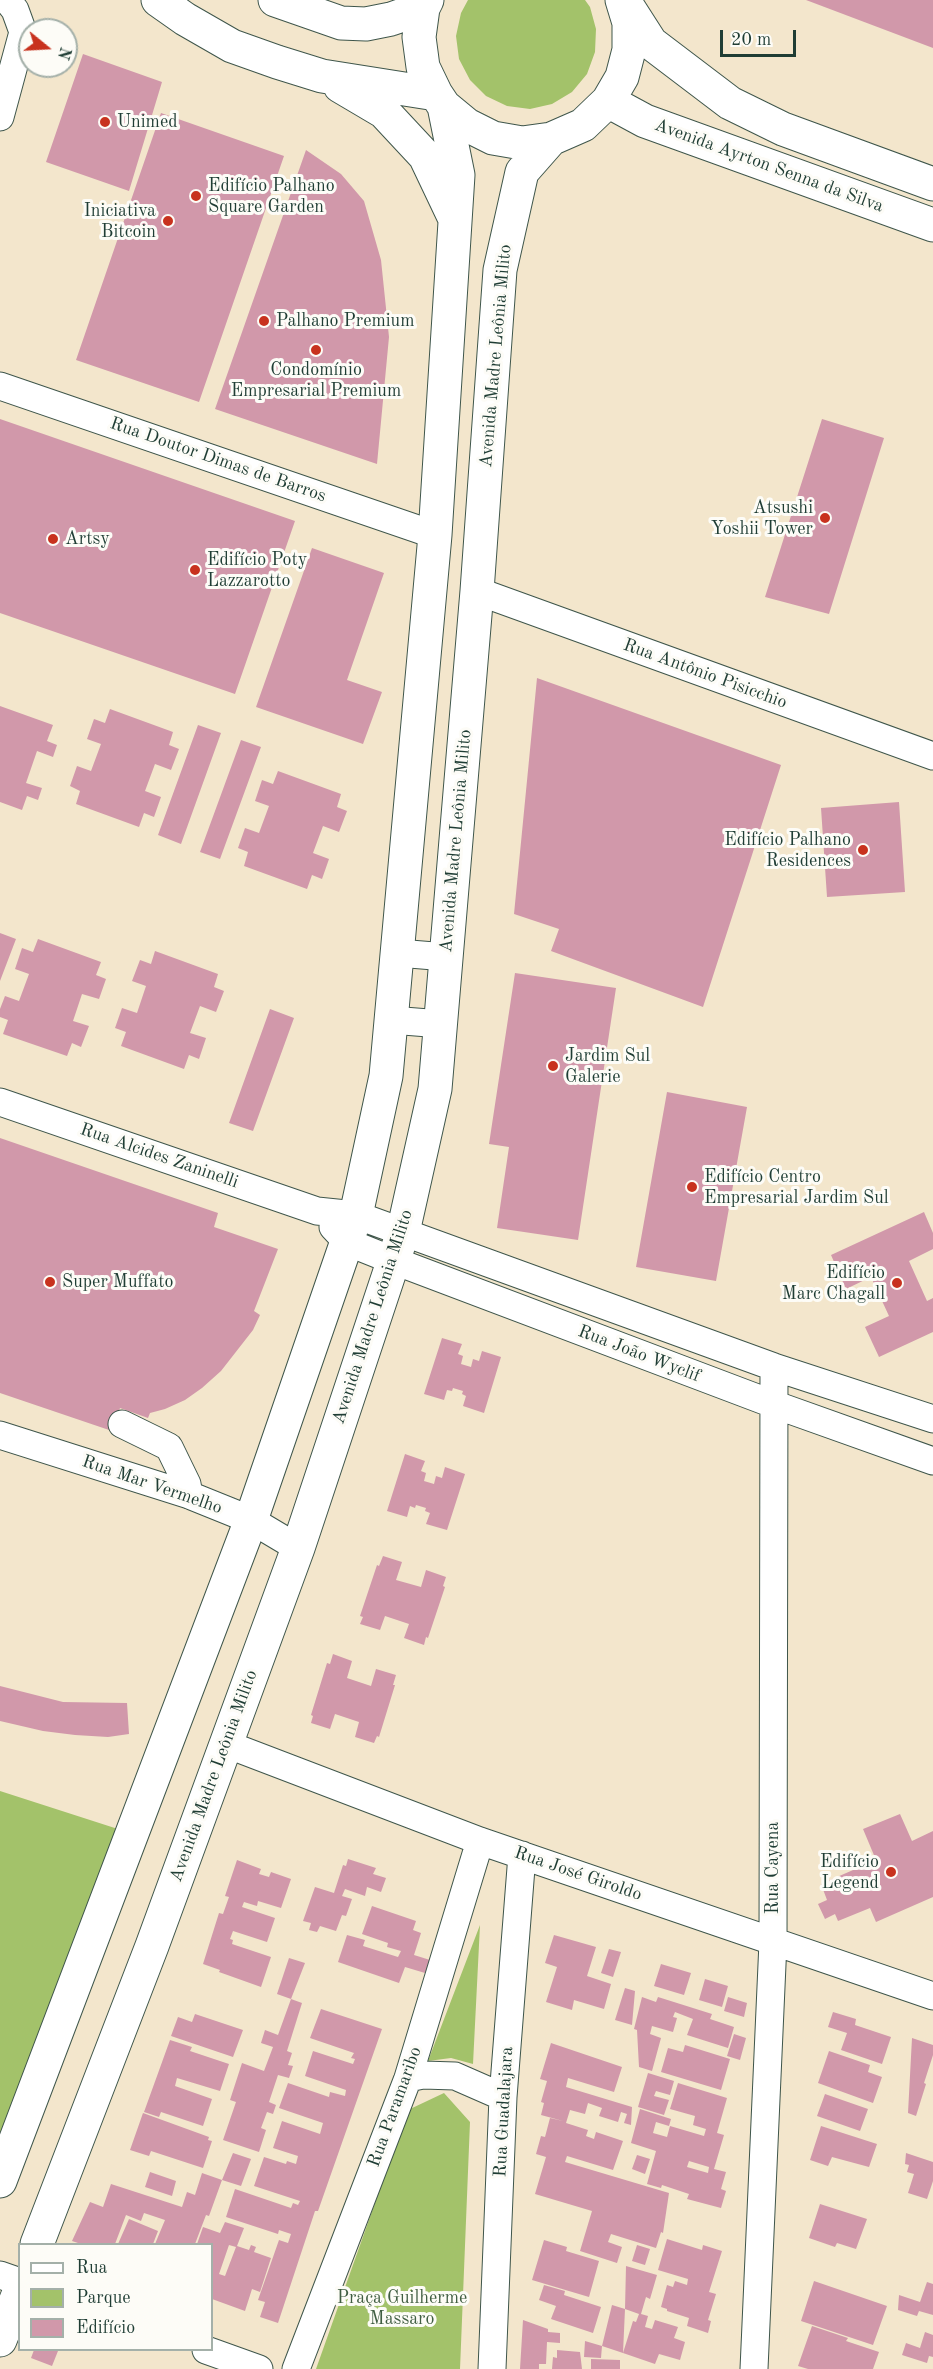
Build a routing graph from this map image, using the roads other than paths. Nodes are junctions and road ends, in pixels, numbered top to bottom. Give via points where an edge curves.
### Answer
1 (7, 0) edge
2 (158, 0) edge
3 (274, 0) edge
4 (623, 0) edge
5 (425, 4) edge
6 (322, 76) junction
7 (440, 100) junction
8 (608, 101) junction
9 (0, 117) edge
10 (551, 139) junction
11 (933, 184) edge
12 (454, 217) junction
13 (933, 225) edge
14 (0, 386) edge
15 (435, 535) junction
16 (477, 591) junction
17 (933, 756) edge
18 (398, 952) junction
19 (446, 957) junction
20 (391, 1020) junction
21 (441, 1024) junction
22 (0, 1102) edge
23 (351, 1228) junction
24 (398, 1246) junction
25 (774, 1367) junction
26 (773, 1404) junction
27 (933, 1419) edge
28 (122, 1424) dead end
29 (0, 1435) edge
30 (933, 1461) edge
31 (189, 1495) junction
32 (251, 1520) junction
33 (298, 1548) junction
34 (226, 1744) junction
35 (480, 1841) junction
36 (522, 1855) junction
37 (773, 1942) junction
38 (933, 1996) edge
39 (408, 2078) junction
40 (503, 2097) junction
41 (0, 2181) edge
42 (37, 2243) edge
43 (0, 2275) edge
44 (18, 2281) edge
45 (18, 2295) edge
46 (0, 2340) edge
47 (211, 2351) edge
48 (260, 2369) edge
49 (296, 2369) edge
50 (492, 2369) edge
51 (754, 2369) edge

1 - 9 street via 23,32
2 - 6 main road via 232,46
3 - 5 main road via 341,23 366,24 391,19
4 - 8 main road via 629,22 629,50 622,77
4 - 11 main road via 651,43 730,103 783,129
5 - 7 main road via 419,37 423,67
6 - 7 main road
6 - 12 main road via 384,112 425,156
7 - 10 main road via 467,125 493,138 522,143
7 - 12 main road via 458,176
8 - 10 main road via 583,125
8 - 13 main road, Avenida Ayrton Senna da Silva via 645,121
10 - 16 main road, Avenida Madre Leônia Milito via 522,172 500,270
12 - 15 main road
14 - 15 street, Rua Doutor Dimas de Barros
15 - 18 main road
16 - 17 street, Rua Antônio Pisicchio
16 - 19 main road, Avenida Madre Leônia Milito
18 - 19 street
18 - 20 main road
19 - 21 main road, Avenida Madre Leônia Milito
20 - 21 street
20 - 23 main road via 386,1076
21 - 24 main road, Avenida Madre Leônia Milito via 435,1089
22 - 23 street, Rua Alcides Zaninelli via 317,1211
23 - 24 street, Rua João Wyclif
23 - 32 main road
24 - 25 street, Rua João Wyclif
24 - 26 street, Rua João Wyclif
24 - 33 main road, Avenida Madre Leônia Milito
25 - 26 street, Rua Cayena
25 - 27 street, Rua João Wyclif
26 - 30 street, Rua João Wyclif
26 - 37 street, Rua Cayena
28 - 31 street via 169,1448
29 - 31 street, Rua Mar Vermelho
31 - 32 street, Rua Mar Vermelho
32 - 33 street, Rua Mar Vermelho
32 - 41 main road
33 - 34 main road, Avenida Madre Leônia Milito
34 - 35 street, Rua José Giroldo
34 - 42 main road, Avenida Madre Leônia Milito
35 - 36 street, Rua José Giroldo
35 - 39 street, Rua Paramaribo
36 - 37 street, Rua José Giroldo
36 - 40 street, Rua Guadalajara
37 - 38 street, Rua José Giroldo
37 - 51 street, Rua Cayena
39 - 40 street via 455,2076
39 - 49 street, Rua Paramaribo
40 - 50 street, Rua Guadalajara
43 - 44 street
45 - 46 main road
47 - 48 street

